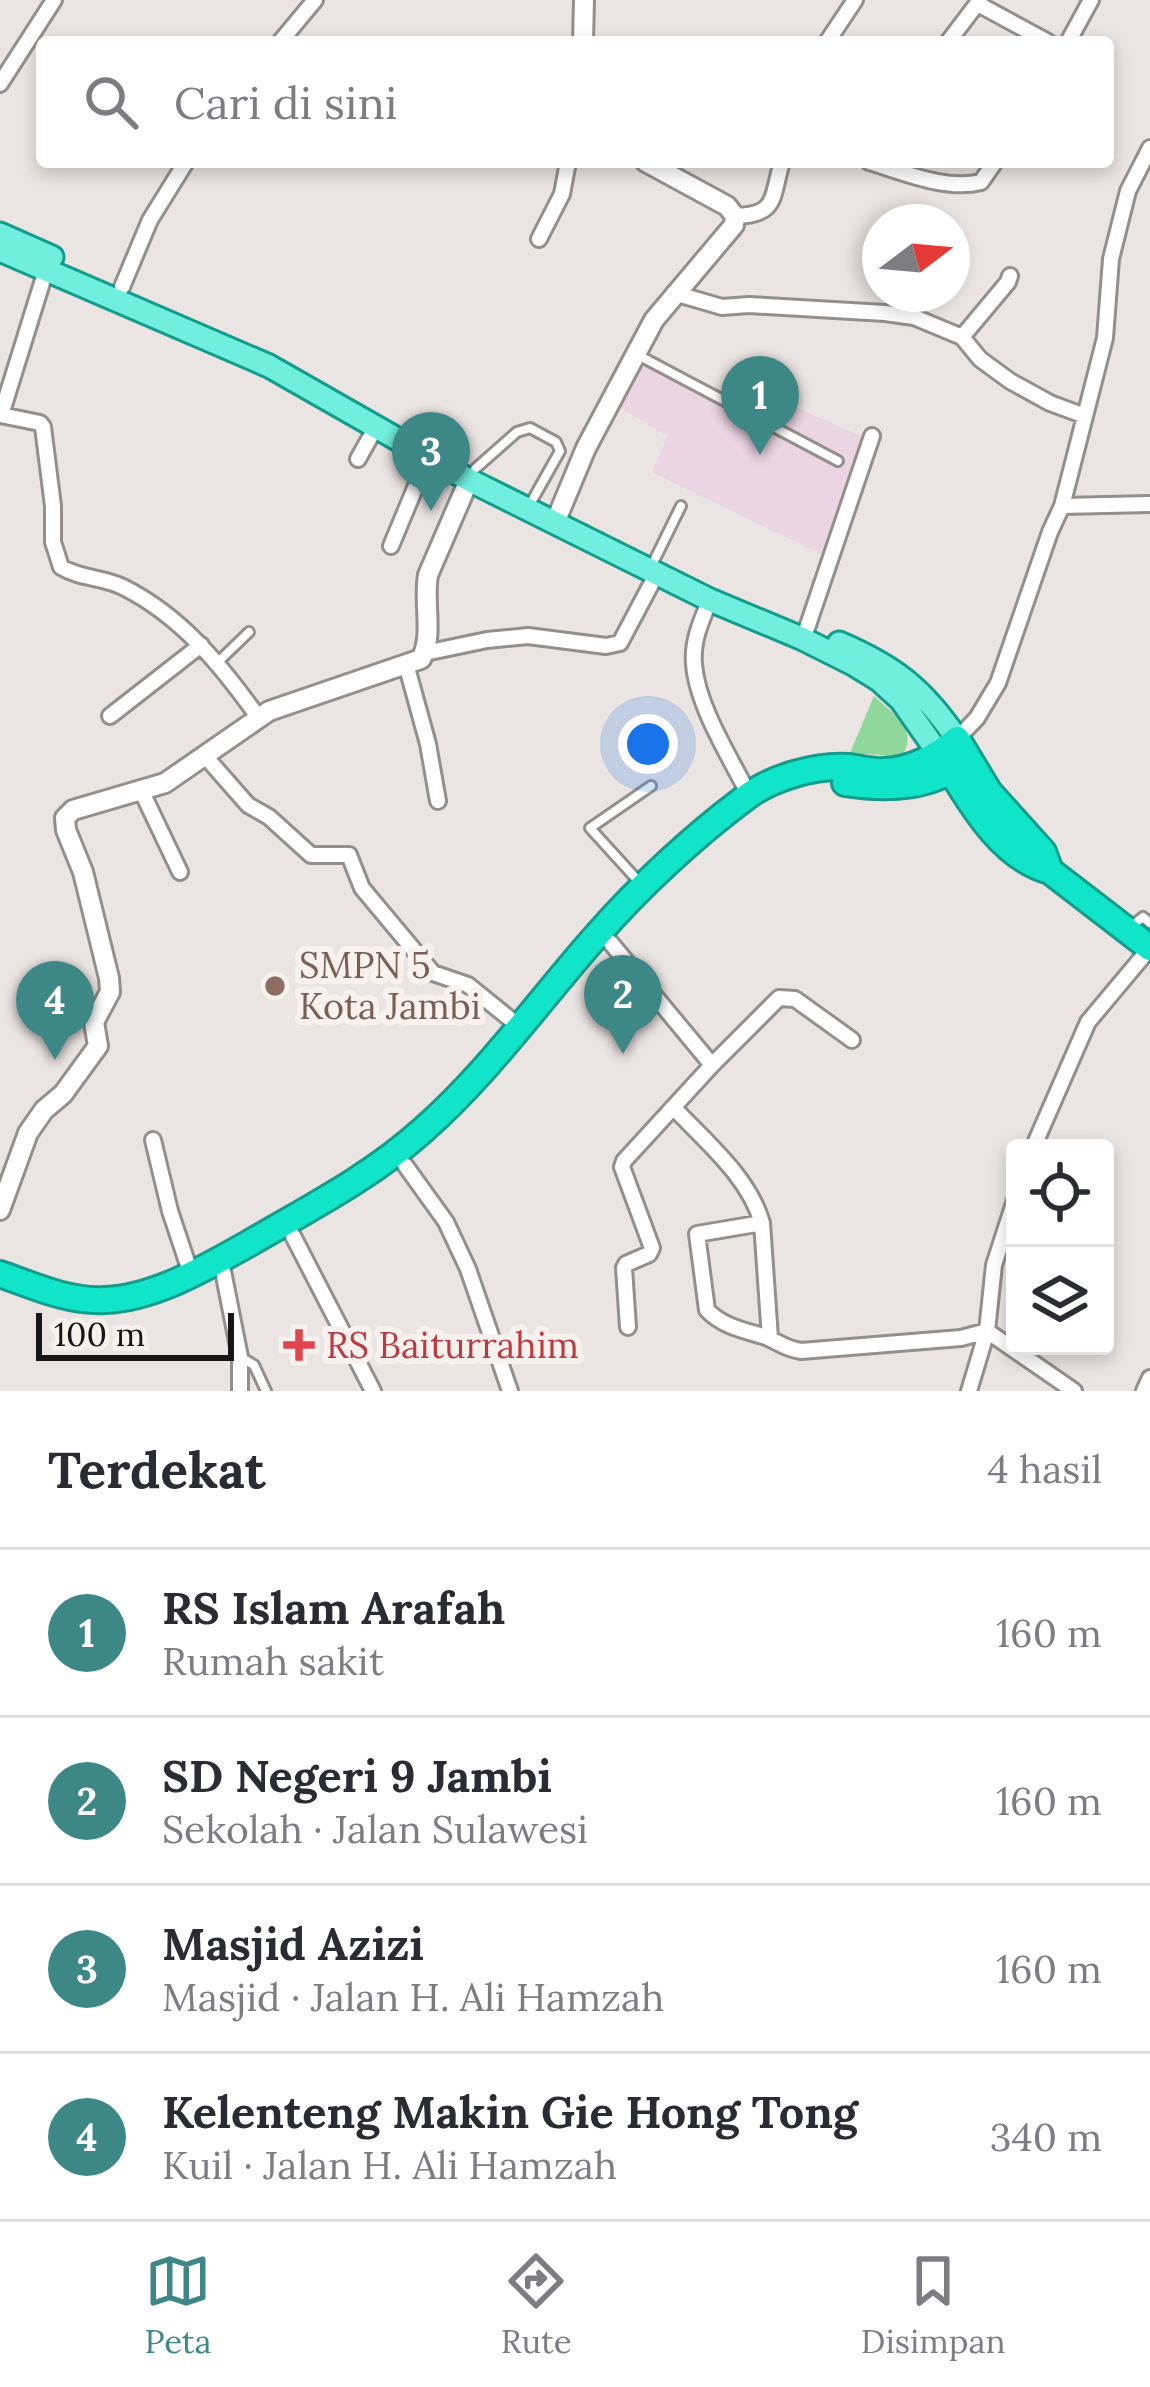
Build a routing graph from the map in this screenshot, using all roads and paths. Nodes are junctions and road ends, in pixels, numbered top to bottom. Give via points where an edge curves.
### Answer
1 (54, 0) edge
2 (584, 0) edge
3 (855, 0) edge
4 (1091, 0) edge
5 (308, 2) edge
6 (979, 2) edge
7 (284, 36) edge
8 (583, 36) edge
9 (834, 36) edge
10 (953, 36) edge
11 (1038, 36) edge
12 (1071, 36) edge
13 (0, 84) edge
14 (1150, 148) edge
15 (182, 168) edge
16 (567, 168) edge
17 (657, 168) edge
18 (780, 168) edge
19 (889, 168) edge
20 (991, 168) edge
21 (735, 216) junction
22 (0, 234) edge
23 (538, 239) dead end
24 (14, 251) edge
25 (48, 263) junction
26 (1010, 276) dead end
27 (122, 287) junction
28 (674, 293) junction
29 (962, 338) junction
30 (634, 354) junction
31 (0, 415) edge
32 (1085, 416) junction
33 (376, 427) junction
34 (872, 436) dead end
35 (428, 457) junction
36 (358, 459) dead end
37 (838, 461) dead end
38 (472, 475) junction
39 (533, 499) junction
40 (1150, 504) edge
41 (681, 506) dead end
42 (1062, 506) junction
43 (556, 519) junction
44 (391, 546) dead end
45 (655, 568) junction
46 (710, 600) junction
47 (806, 628) junction
48 (250, 632) dead end
49 (201, 645) junction
50 (425, 653) junction
51 (216, 663) junction
52 (406, 664) junction
53 (110, 716) dead end
54 (258, 716) junction
55 (205, 756) junction
56 (954, 756) junction
57 (651, 786) dead end
58 (141, 790) junction
59 (748, 794) junction
60 (438, 801) dead end
61 (180, 872) dead end
62 (644, 887) junction
63 (1139, 927) edge
64 (610, 942) junction
65 (1150, 948) edge
66 (520, 1027) junction
67 (852, 1040) dead end
68 (712, 1065) junction
69 (674, 1108) junction
70 (1037, 1139) edge
71 (152, 1140) dead end
72 (421, 1142) junction
73 (405, 1165) junction
74 (0, 1210) edge
75 (762, 1223) junction
76 (1006, 1228) edge
77 (292, 1234) junction
78 (224, 1271) junction
79 (0, 1274) edge
80 (191, 1274) junction
81 (0, 1290) edge
82 (628, 1327) dead end
83 (987, 1331) junction
84 (770, 1338) junction
85 (240, 1357) junction
86 (1150, 1378) edge
87 (1067, 1389) edge
88 (240, 1391) edge
89 (266, 1391) edge
90 (373, 1391) edge
91 (510, 1391) edge
92 (969, 1391) edge
93 (1144, 1391) edge

1 - 13 street
2 - 8 street
3 - 9 street
4 - 12 street
5 - 7 street
6 - 10 street
6 - 11 street
14 - 32 street via 1128,191 1111,259 1105,338
15 - 27 street
16 - 23 street
17 - 21 street
18 - 21 street via 768,208
19 - 20 street via 970,184
21 - 28 street
22 - 24 main road
24 - 25 main road
25 - 27 main road
25 - 31 street
25 - 33 main road via 269,366
26 - 29 street
27 - 38 main road via 295,368
28 - 29 street via 722,307 914,317
28 - 30 street
29 - 32 street via 1010,381
30 - 37 lane
30 - 43 street
31 - 49 street via 44,427 61,567 120,585
32 - 42 street
33 - 35 main road
33 - 36 street
34 - 47 street
35 - 38 main road
35 - 44 street
38 - 39 main road
38 - 39 lane via 530,428 560,451
38 - 43 main road
38 - 50 street via 428,575
39 - 43 main road
40 - 42 street
41 - 45 lane
42 - 56 street via 998,683
43 - 45 main road
45 - 46 main road
45 - 47 main road
45 - 50 street via 620,644 515,637
46 - 56 main road via 879,680
46 - 59 street via 694,667
47 - 56 main road via 895,670 932,703
48 - 51 lane
49 - 51 street
49 - 53 street
50 - 52 street
51 - 54 street
52 - 54 street
52 - 60 street
54 - 55 street
55 - 58 street
55 - 66 street via 248,805 311,855 347,854 362,888 434,973 468,986
56 - 59 highway via 883,772 811,771
56 - 63 highway via 972,806 999,838 1031,866
56 - 64 highway via 918,784 842,782 786,794 751,813
57 - 62 lane via 590,829
58 - 61 street
58 - 74 street via 65,818 110,992 94,1022 98,1046 28,1133
59 - 62 highway
62 - 66 highway
63 - 65 highway
64 - 68 street
64 - 72 highway via 462,1114
65 - 70 street via 1088,1022
66 - 72 highway
67 - 68 street via 795,999 779,998
68 - 69 street
69 - 75 street via 751,1194
69 - 82 street via 622,1167 652,1248 624,1268
71 - 80 street
72 - 73 highway
72 - 80 highway
73 - 77 highway
73 - 91 street via 446,1222
75 - 84 street
75 - 84 street via 697,1234 710,1316
76 - 83 street
77 - 78 highway
77 - 90 street
78 - 81 highway via 147,1305 95,1314
78 - 85 street
79 - 80 highway via 106,1300
83 - 84 street via 801,1351
83 - 87 street
83 - 92 street
85 - 88 street
85 - 89 lane via 254,1365
86 - 93 street

